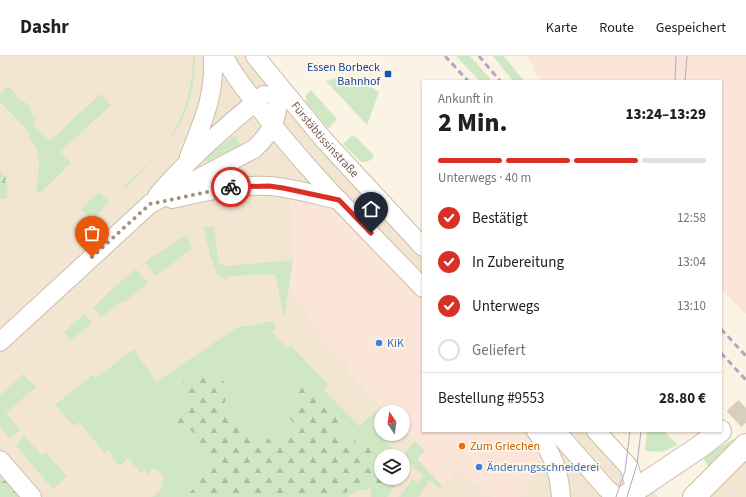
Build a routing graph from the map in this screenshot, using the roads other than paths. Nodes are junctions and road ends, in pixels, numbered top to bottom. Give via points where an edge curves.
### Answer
1 (214, 56) edge
2 (224, 56) edge
3 (255, 56) edge
4 (277, 84) junction
5 (255, 102) junction
6 (272, 126) junction
7 (188, 162) junction
8 (339, 200) junction
9 (150, 204) junction
10 (422, 246) edge
11 (422, 287) edge
12 (0, 342) edge
13 (537, 432) edge
14 (557, 432) edge
15 (597, 432) edge
16 (719, 432) tunnel mouth
17 (746, 445) edge
18 (0, 460) edge
19 (627, 496) edge
20 (32, 497) edge
21 (561, 497) edge
22 (694, 497) edge

1 - 7 street via 213,85 209,104
2 - 5 street
3 - 4 street
4 - 5 street, Fürstäbtissinstraße
4 - 6 street, Fürstäbtissinstraße via 277,115
4 - 10 street, Fürstäbtissinstraße via 324,140
5 - 6 street
5 - 7 street, Fürstäbtissinstraße
6 - 8 street
6 - 9 street, Fürstäbtissinstraße via 268,135 254,149
7 - 9 street, Fürstäbtissinstraße
8 - 9 street via 283,188 254,186 222,188
8 - 11 street
9 - 12 street, Fürstäbtissinstraße
13 - 21 street via 556,465
14 - 19 street via 606,488
15 - 19 street via 629,467 634,479
16 - 19 street
17 - 22 street
18 - 20 street

